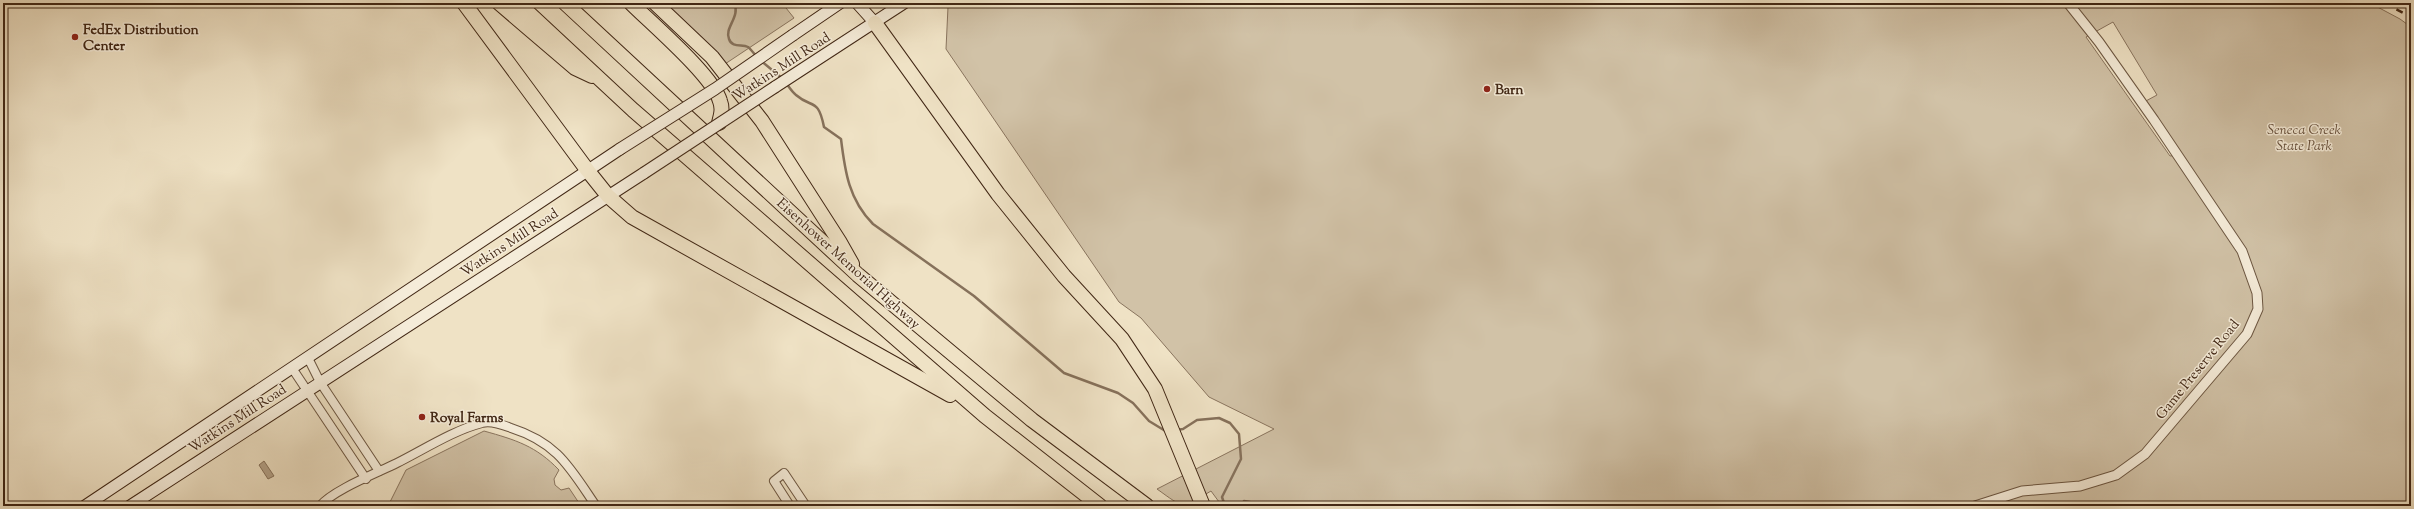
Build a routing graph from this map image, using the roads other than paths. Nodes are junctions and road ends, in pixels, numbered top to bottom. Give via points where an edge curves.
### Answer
1 (464, 3) edge
2 (499, 3) edge
3 (518, 3) edge
4 (565, 3) edge
5 (631, 3) edge
6 (655, 3) edge
7 (840, 3) edge
8 (857, 3) edge
9 (904, 3) edge
10 (2068, 3) edge
11 (875, 22) junction
12 (605, 82) junction
13 (711, 84) junction
14 (719, 123) junction
15 (588, 171) junction
16 (608, 196) junction
17 (858, 275) junction
18 (308, 358) junction
19 (292, 368) junction
20 (320, 382) junction
21 (307, 390) junction
22 (985, 416) junction
23 (380, 471) junction
24 (366, 479) junction
25 (85, 506) edge
26 (130, 506) edge
27 (320, 506) edge
28 (596, 506) edge
29 (790, 506) edge
30 (806, 506) edge
31 (1100, 506) edge
32 (1147, 506) edge
33 (1204, 506) edge
34 (1975, 506) edge

1 - 15 highway
2 - 12 highway via 575,68
3 - 12 highway
4 - 17 highway, Eisenhower Memorial Highway
5 - 13 highway
6 - 17 highway via 712,57 762,121
7 - 13 main road, Watkins Mill Road, bridge
8 - 11 main road
9 - 11 main road, Watkins Mill Road
10 - 34 street, Game Preserve Road via 2154,120 2242,251 2256,287 2258,308 2247,334 2145,454 2129,467 2116,475 2080,486 2022,491
11 - 14 main road, Watkins Mill Road, bridge
11 - 33 highway via 998,194 1064,276 1122,339 1155,389
12 - 22 highway via 633,110
13 - 14 highway via 721,107
13 - 15 main road, Watkins Mill Road, bridge
14 - 16 main road, Watkins Mill Road, bridge
15 - 16 highway
15 - 18 main road, Watkins Mill Road
16 - 20 main road, Watkins Mill Road
16 - 22 highway via 632,217
17 - 32 highway, Eisenhower Memorial Highway via 1032,420
18 - 19 main road, Watkins Mill Road
18 - 20 street
19 - 21 street
19 - 25 main road, Watkins Mill Road
20 - 21 main road, Watkins Mill Road
20 - 23 street
21 - 24 street
21 - 26 main road, Watkins Mill Road
22 - 31 highway
23 - 24 street
23 - 28 street via 469,428 489,422 524,432 548,444 562,458
24 - 27 street via 333,495
29 - 30 street via 774,481 784,473

